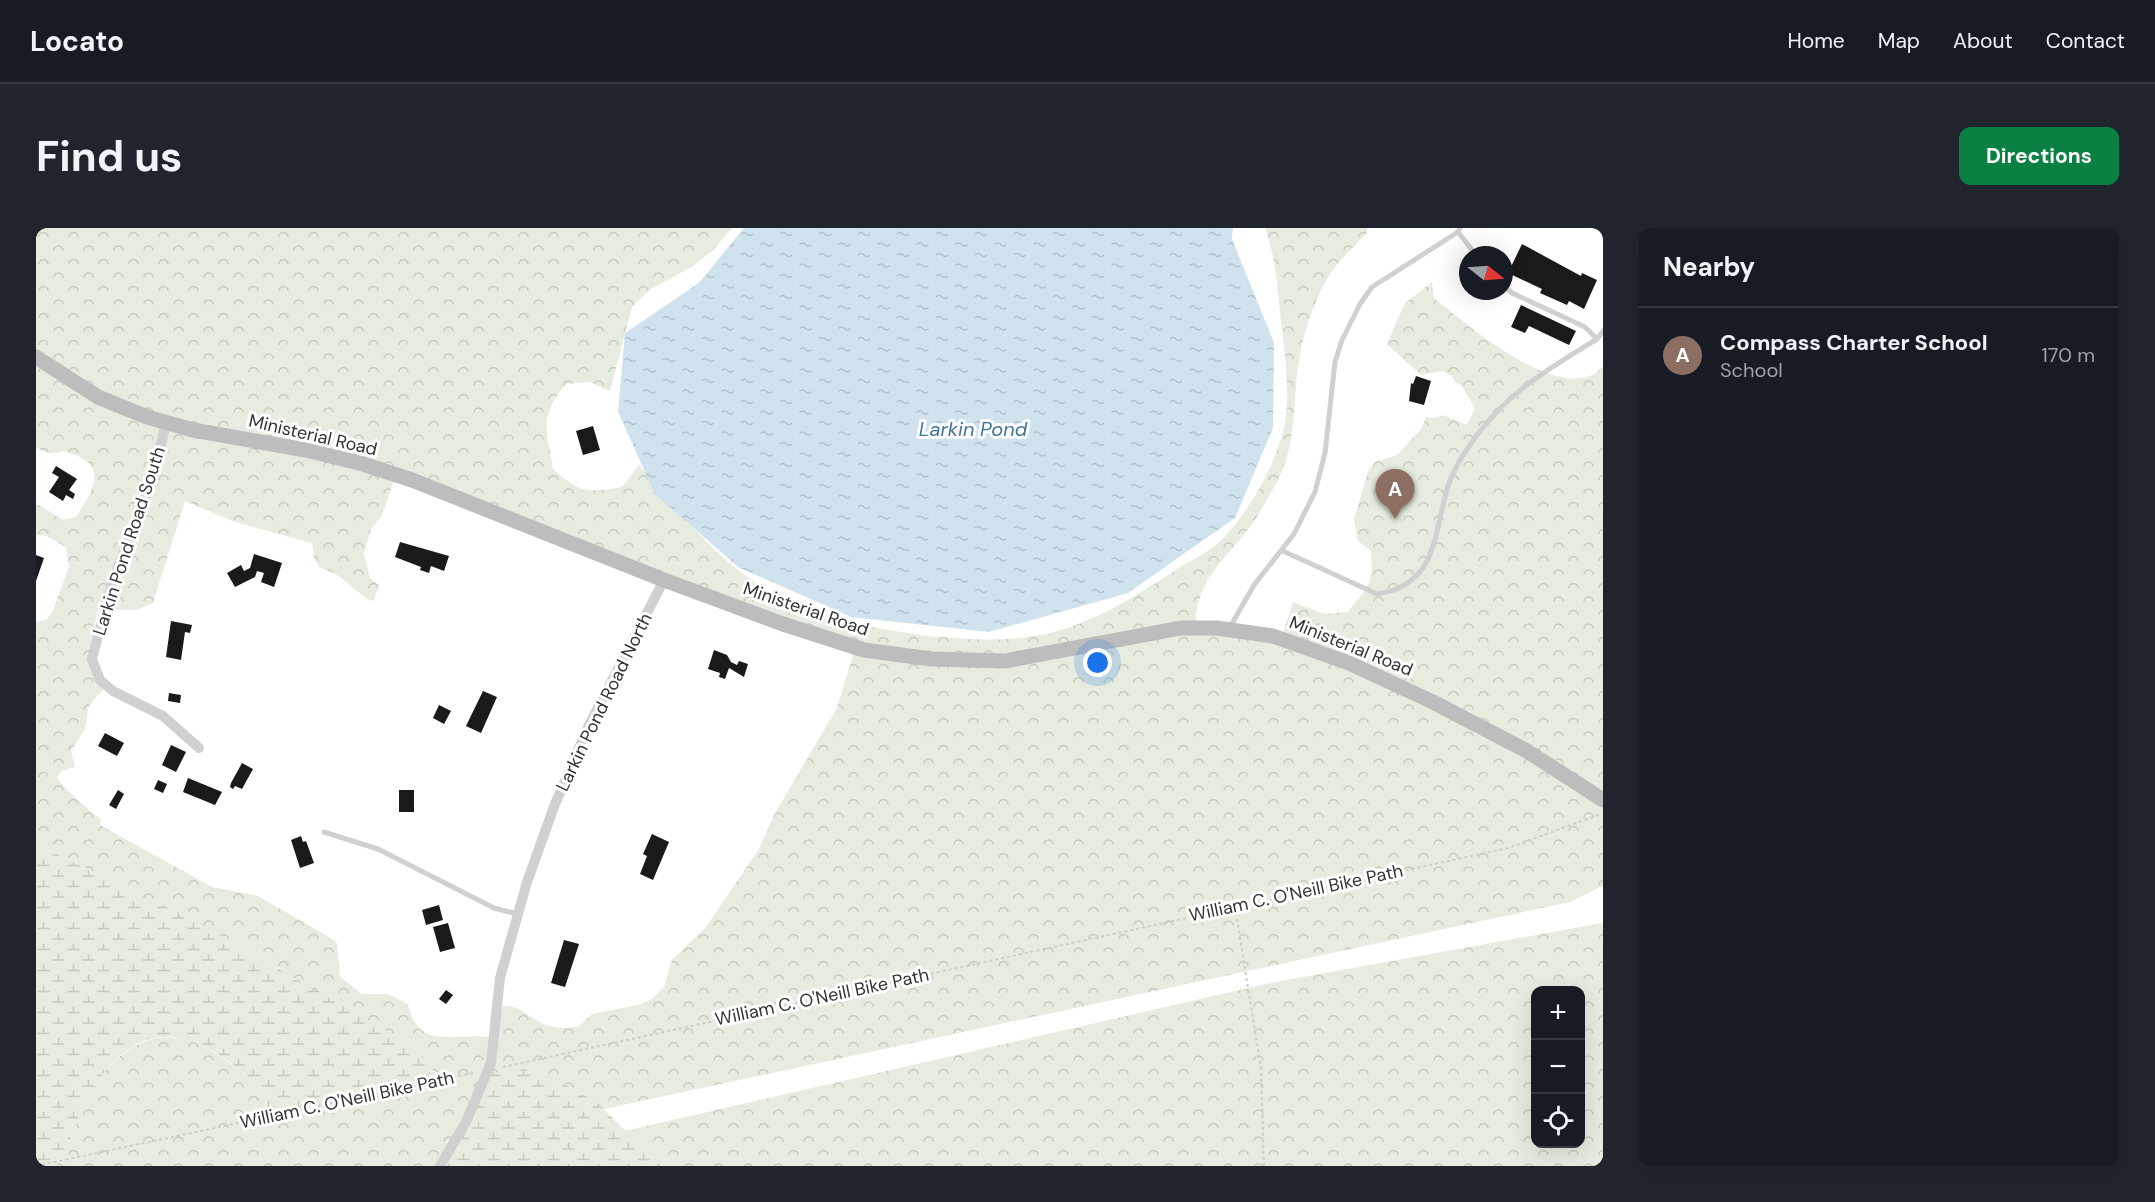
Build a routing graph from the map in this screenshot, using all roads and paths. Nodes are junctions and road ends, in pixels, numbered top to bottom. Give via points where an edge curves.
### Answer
1 (1459, 230) edge
2 (1470, 246) edge
3 (1513, 293) edge
4 (1603, 331) edge
5 (1597, 339) junction
6 (36, 357) edge
7 (166, 423) junction
8 (1282, 551) junction
9 (664, 580) junction
10 (1230, 629) junction
11 (199, 748) dead end
12 (1603, 800) edge
13 (1603, 813) edge
14 (324, 832) dead end
15 (1234, 906) junction
16 (518, 915) junction
17 (488, 1070) junction
18 (36, 1166) edge
19 (440, 1166) edge
20 (1264, 1166) edge

1 - 2 lane
1 - 8 lane via 1371,287 1360,304 1335,362 1315,492
3 - 5 lane via 1585,327
4 - 5 lane
5 - 8 lane via 1530,380 1475,436 1451,477 1434,546 1416,579 1391,592 1377,594
6 - 7 main road, Ministerial Road via 98,397
7 - 9 main road, Ministerial Road via 363,464
7 - 11 street, Larkin Pond Road South via 153,478 113,580 92,659 100,680 112,691 164,716
8 - 10 lane via 1254,585
9 - 10 main road, Ministerial Road via 864,650 931,659 1005,661 1162,630
9 - 16 street, Larkin Pond Road North via 588,727 555,804
10 - 12 main road, Ministerial Road via 1273,636 1349,663 1527,751
13 - 15 path, William C. O'Neill Bike Path via 1508,848
14 - 16 lane via 378,849 494,908
15 - 17 path, William C. O'Neill Bike Path
15 - 20 path via 1261,1068
16 - 17 street, Larkin Pond Road North via 501,978
17 - 18 path, William C. O'Neill Bike Path
17 - 19 street, Larkin Pond Road North via 466,1122

